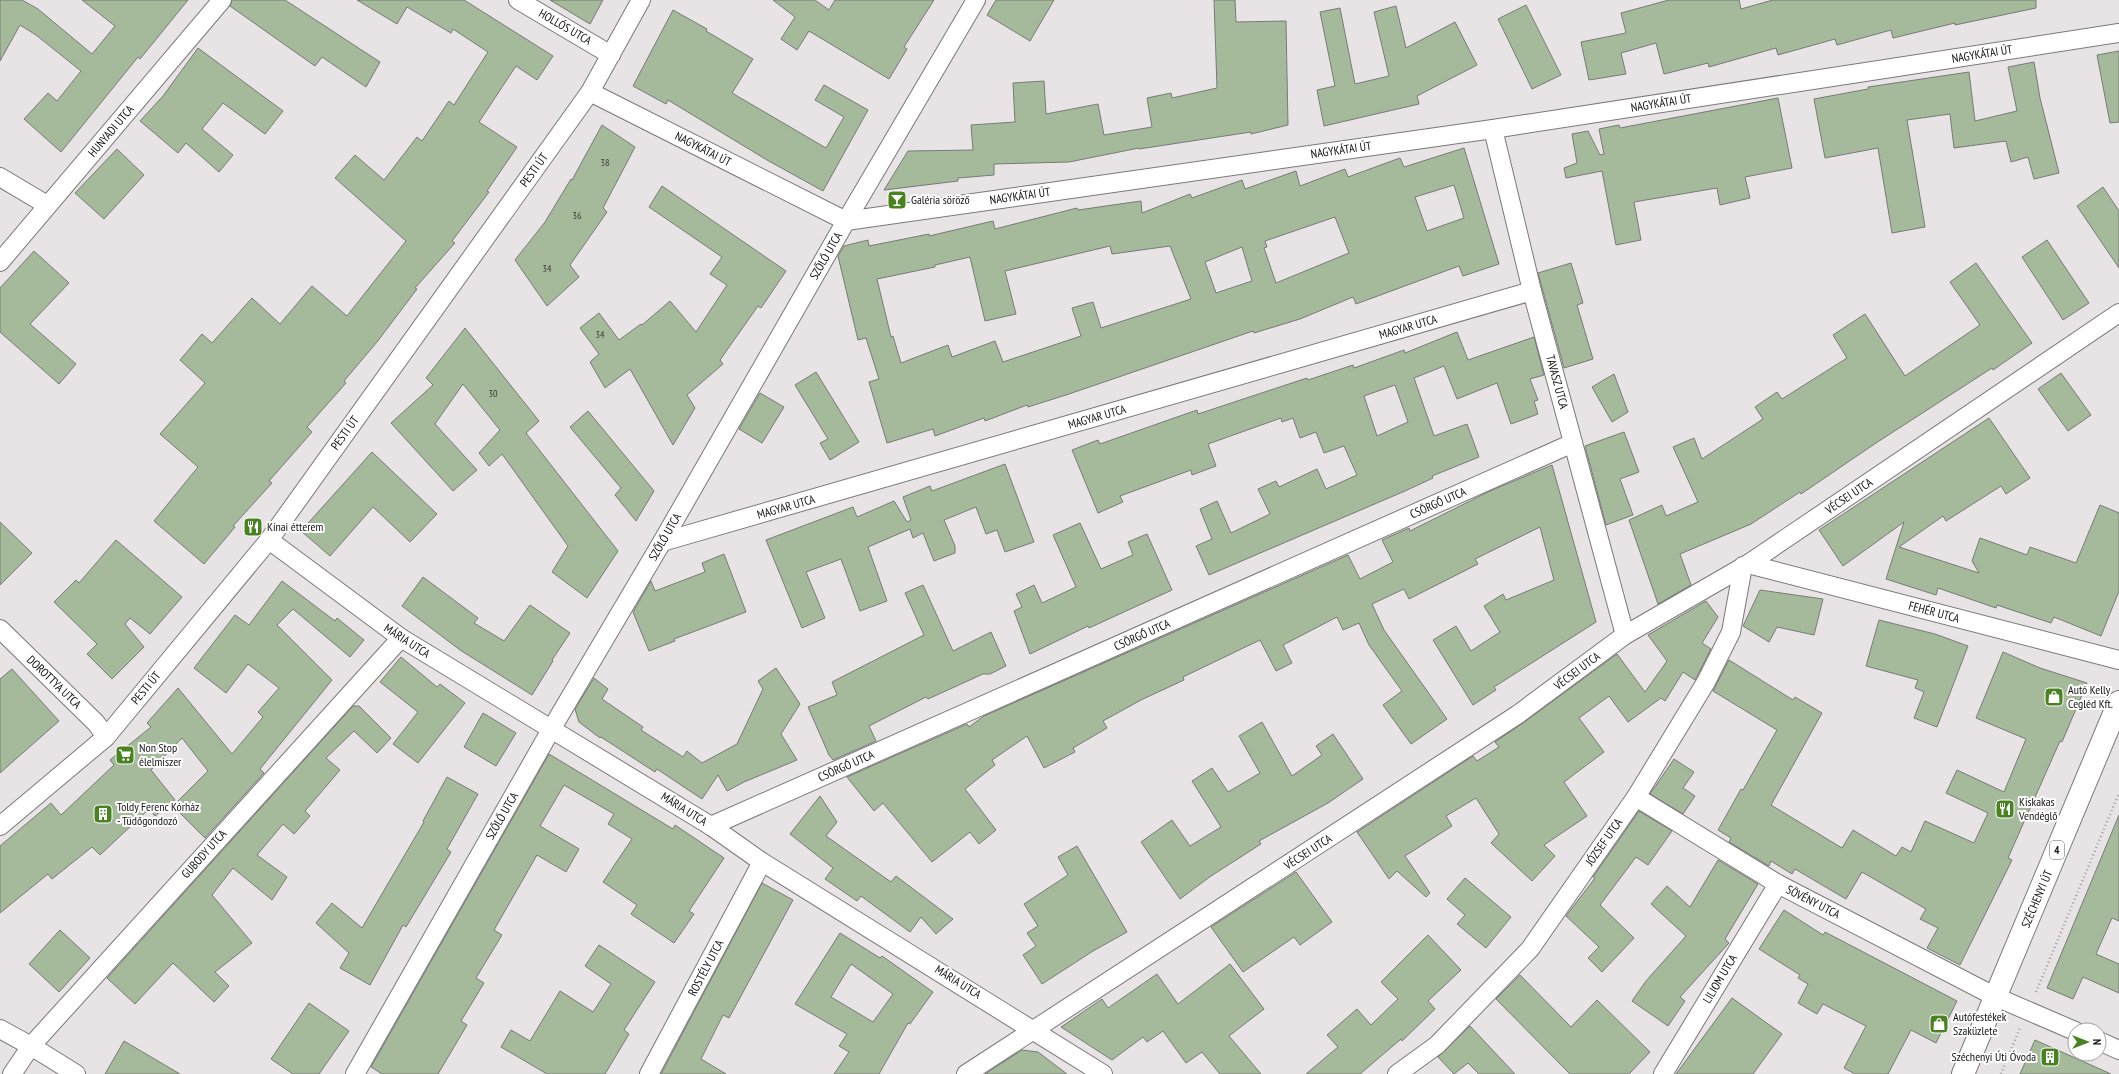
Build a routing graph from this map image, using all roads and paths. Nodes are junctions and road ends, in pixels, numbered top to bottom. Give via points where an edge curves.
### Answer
1 (222, 0) edge
2 (518, 0) edge
3 (641, 0) edge
4 (976, 0) edge
5 (2119, 33) edge
6 (611, 55) junction
7 (590, 92) junction
8 (1493, 128) junction
9 (0, 177) edge
10 (47, 205) junction
11 (846, 221) junction
12 (0, 262) edge
13 (1532, 292) junction
14 (2119, 313) edge
15 (1573, 443) junction
16 (269, 540) junction
17 (662, 542) junction
18 (1746, 565) junction
19 (0, 629) edge
20 (1625, 635) junction
21 (400, 638) junction
22 (2119, 660) edge
23 (2119, 702) edge
24 (552, 728) junction
25 (106, 737) junction
26 (2119, 793) edge
27 (1636, 798) junction
28 (0, 826) edge
29 (711, 826) junction
30 (762, 862) junction
31 (1778, 884) junction
32 (1996, 997) junction
33 (2028, 1011) junction
34 (2067, 1028) edge
35 (0, 1029) edge
36 (1034, 1030) junction
37 (2107, 1045) edge
38 (31, 1046) junction
39 (2119, 1050) edge
40 (12, 1074) edge
41 (76, 1074) edge
42 (355, 1074) edge
43 (650, 1074) edge
44 (966, 1074) edge
45 (1103, 1074) edge
46 (1397, 1074) edge
47 (1663, 1074) edge
48 (1963, 1074) edge
49 (2001, 1074) edge

1 - 10 street, HUNYADI UTCA
2 - 6 street, HOLLÓS UTCA
3 - 6 street, PESTI ÚT
4 - 11 street, SZŐLŐ UTCA
5 - 8 street, NAGYKÁTAI ÚT
6 - 7 street, PESTI ÚT
7 - 11 street, NAGYKÁTAI ÚT
7 - 16 street, PESTI ÚT
8 - 11 street, NAGYKÁTAI ÚT
8 - 13 street, TAVASZ UTCA
9 - 10 street
10 - 12 street, HUNYADI UTCA
11 - 17 street, SZŐLŐ UTCA
13 - 15 street, TAVASZ UTCA
13 - 17 street, MAGYAR UTCA
14 - 18 street, VÉCSEI UTCA
15 - 20 street, TAVASZ UTCA
15 - 29 street, CSÖRGŐ UTCA
16 - 21 street, MÁRIA UTCA
16 - 25 street, PESTI ÚT
17 - 24 street, SZŐLŐ UTCA
18 - 20 street, VÉCSEI UTCA
18 - 22 street, FEHÉR UTCA
18 - 27 street, JÓZSEF UTCA via 1731,632 1706,682
19 - 25 street, DOROTTYA UTCA via 96,723
20 - 36 street, VÉCSEI UTCA via 1517,715
21 - 24 street, MÁRIA UTCA
21 - 38 street, GUBODY UTCA
23 - 32 main road, SZÉCHENYI ÚT / 4
24 - 29 street, MÁRIA UTCA
24 - 42 street, SZŐLŐ UTCA
25 - 28 street, PESTI ÚT
26 - 33 path
27 - 31 street, SÖVÉNY UTCA
27 - 46 street, JÓZSEF UTCA via 1530,949 1437,1045
29 - 30 street, MÁRIA UTCA
30 - 36 street, MÁRIA UTCA
30 - 43 street, ROSTÉLY UTCA
31 - 32 street, SÖVÉNY UTCA
31 - 47 street, LILIOM UTCA
32 - 33 street, SÖVÉNY UTCA
32 - 48 main road, SZÉCHENYI ÚT / 4
33 - 34 street, SÖVÉNY UTCA
33 - 49 path
35 - 38 street
36 - 44 street, VÉCSEI UTCA
36 - 45 street, MÁRIA UTCA
37 - 39 street
38 - 40 street, GUBODY UTCA
38 - 41 street

